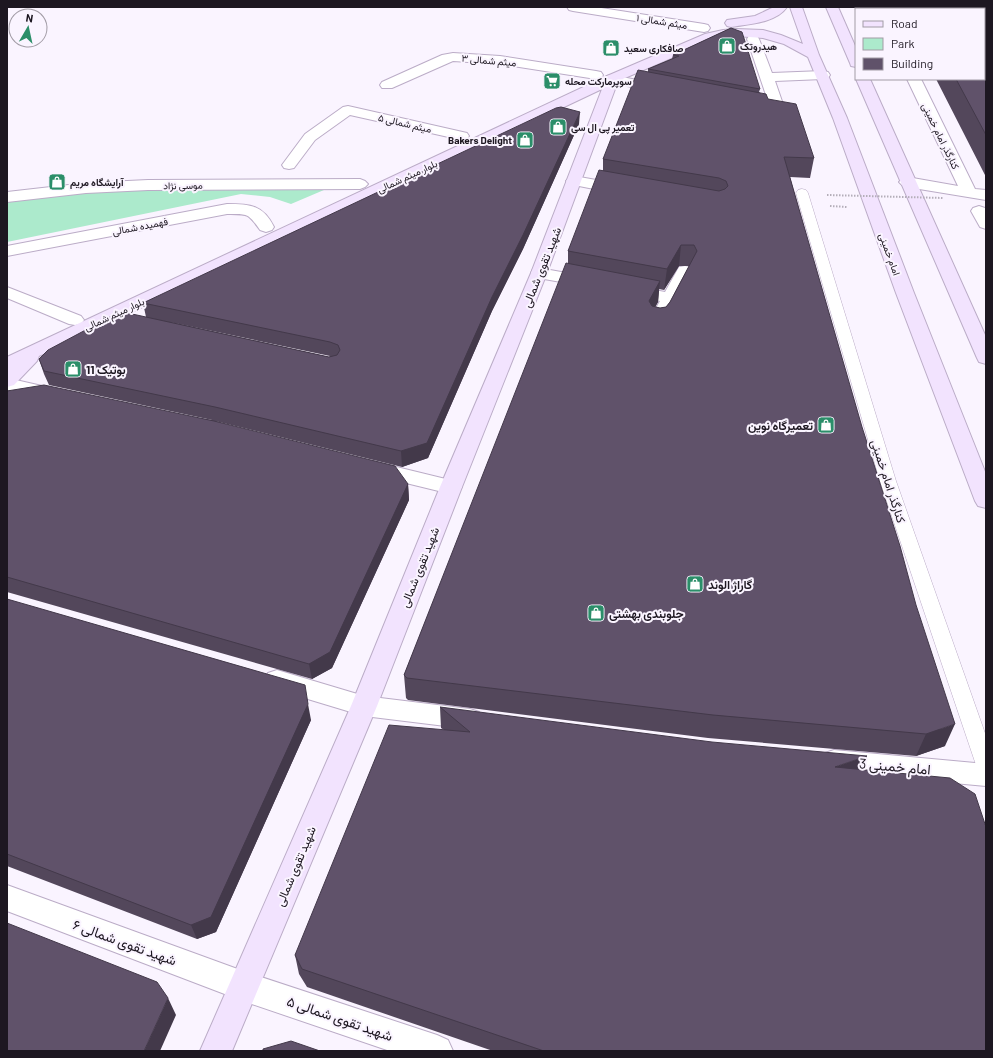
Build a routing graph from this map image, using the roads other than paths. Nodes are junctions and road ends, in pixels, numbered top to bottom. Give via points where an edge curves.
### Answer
1 (573, 7) edge
2 (781, 7) edge
3 (796, 7) edge
4 (832, 7) edge
5 (704, 28) junction
6 (754, 31) junction
7 (813, 55) junction
8 (855, 61) edge
9 (823, 75) junction
10 (604, 77) junction
11 (767, 77) junction
12 (863, 80) edge
13 (914, 80) edge
14 (388, 85) dead end
15 (672, 90) edge
16 (748, 104) edge
17 (462, 136) junction
18 (289, 165) dead end
19 (574, 181) junction
20 (907, 182) junction
21 (360, 184) junction
22 (637, 192) edge
23 (969, 192) junction
24 (986, 195) edge
25 (8, 197) edge
26 (804, 199) road end
27 (266, 227) junction
28 (7, 251) edge
29 (684, 270) dead end
30 (539, 273) junction
31 (7, 292) edge
32 (670, 298) junction
33 (109, 316) junction
34 (75, 320) junction
35 (140, 323) edge
36 (658, 323) edge
37 (38, 349) junction
38 (7, 350) edge
39 (986, 358) edge
40 (7, 364) edge
41 (7, 383) edge
42 (77, 399) edge
43 (353, 463) edge
44 (451, 487) junction
45 (986, 501) edge
46 (259, 675) edge
47 (364, 706) junction
48 (489, 722) edge
49 (811, 759) edge
50 (986, 765) edge
51 (986, 775) edge
52 (7, 898) edge
53 (243, 986) junction
54 (216, 1051) edge
55 (437, 1051) edge

1 - 5 street, میثم شمالی ۱
2 - 6 main road, بلوار میثم شمالی
3 - 7 main road, امام خمینی
4 - 8 main road
5 - 6 main road, بلوار میثم شمالی
5 - 10 main road, بلوار میثم شمالی
6 - 7 main road, بلوار میثم شمالی via 786,40
6 - 10 main road, بلوار میثم شمالی via 709,37
6 - 11 street
7 - 9 main road, امام خمینی
9 - 11 street
9 - 45 main road, امام خمینی
10 - 14 street, میثم شمالی ۳ via 500,60 453,57
10 - 15 street, میثم شمالی ۳
10 - 17 main road, بلوار میثم شمالی
10 - 19 main road, شهید تقوی شمالی
10 - 33 main road, بلوار میثم شمالی
11 - 16 street via 778,110
12 - 20 main road
13 - 23 street, کنارگذر امام خمینی
17 - 18 street, میثم شمالی ۵ via 348,110 310,137
17 - 21 main road, بلوار میثم شمالی
19 - 22 street
19 - 30 main road, شهید تقوی شمالی
20 - 23 street
20 - 39 main road
21 - 25 street, موسی نژاد via 148,185 86,188
21 - 27 main road, بلوار میثم شمالی
23 - 24 street
26 - 50 lane, کنارگذر امام خمینی via 888,481
27 - 28 street, فهمیده شمالی via 262,217 255,213 244,209 227,209
27 - 34 main road, بلوار میثم شمالی
29 - 32 street
30 - 32 street
30 - 44 main road, شهید تقوی شمالی
31 - 34 street
32 - 36 street
33 - 35 street
33 - 37 main road, بلوار میثم شمالی
34 - 38 main road, بلوار میثم شمالی
37 - 40 main road, بلوار میثم شمالی
37 - 41 main road
41 - 42 street
43 - 44 street
44 - 47 main road, شهید تقوی شمالی
46 - 47 street
47 - 48 street
47 - 53 main road, شهید تقوی شمالی
49 - 51 street, امام خمینی 3
52 - 53 street, شهید تقوی شمالی ۶
53 - 54 main road, شهید تقوی شمالی
53 - 55 street, شهید تقوی شمالی ۵

